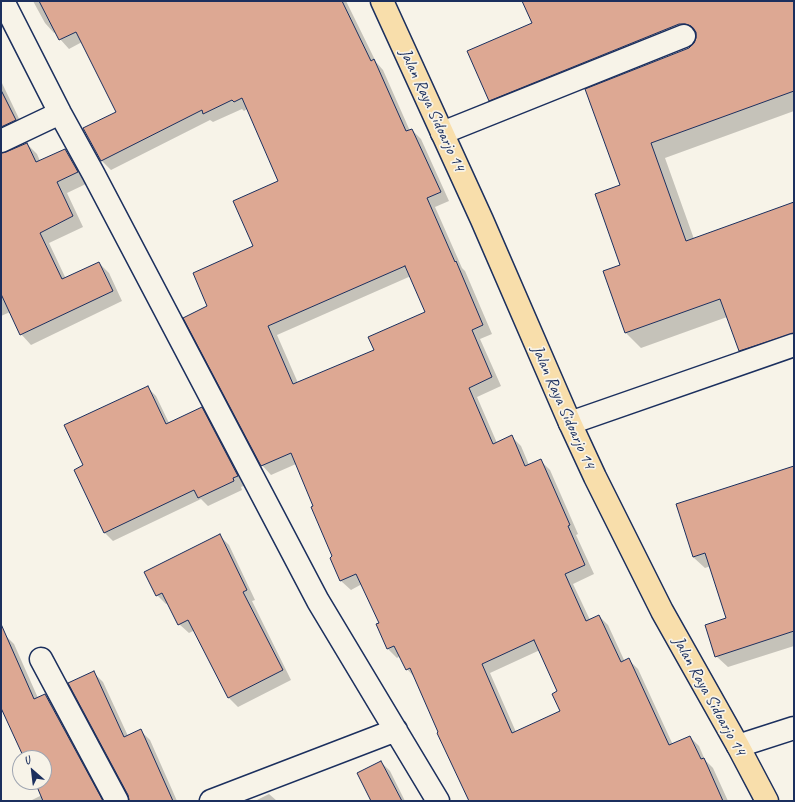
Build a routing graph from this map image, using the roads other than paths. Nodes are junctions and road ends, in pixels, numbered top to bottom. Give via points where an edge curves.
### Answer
1 (3, 1) edge
2 (382, 1) edge
3 (684, 36) dead end
4 (60, 113) junction
5 (442, 133) junction
6 (1, 140) edge
7 (794, 345) edge
8 (570, 423) junction
9 (41, 659) dead end
10 (794, 728) edge
11 (396, 730) junction
12 (738, 746) junction
13 (116, 801) edge
14 (211, 801) edge
15 (438, 801) edge
16 (767, 801) edge

1 - 4 street
2 - 5 main road, Jalan Raya Sidoarjo 14
3 - 5 street
4 - 6 street
4 - 11 street via 318,601
5 - 8 main road, Jalan Raya Sidoarjo 14
7 - 8 street
8 - 12 main road, Jalan Raya Sidoarjo 14 via 662,612
9 - 13 street
10 - 12 street
11 - 14 street
11 - 15 street
12 - 16 main road, Jalan Raya Sidoarjo 14

